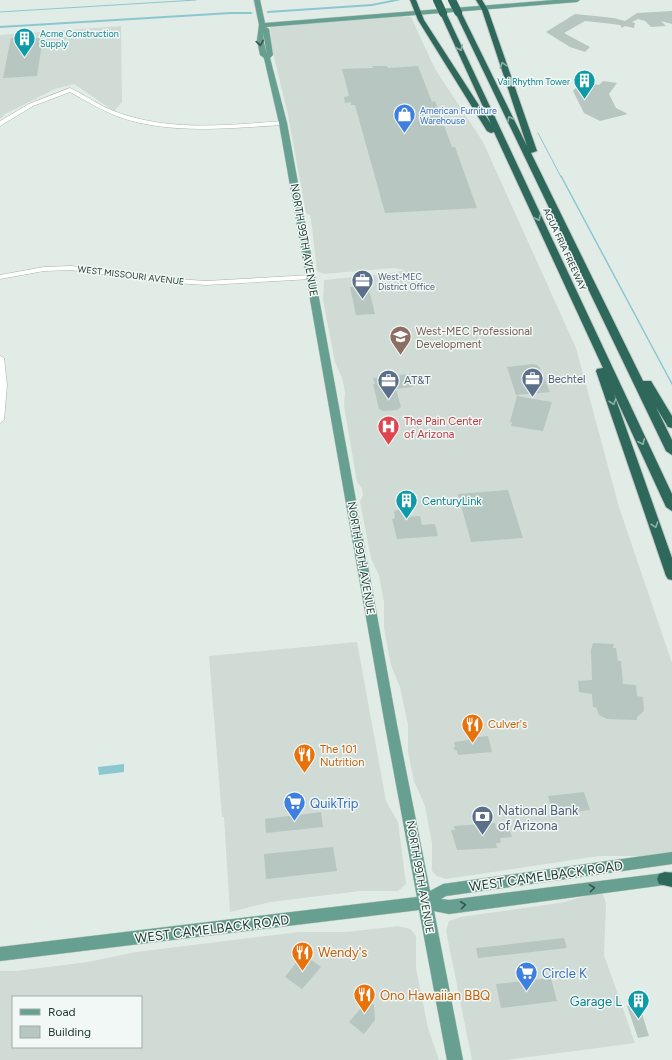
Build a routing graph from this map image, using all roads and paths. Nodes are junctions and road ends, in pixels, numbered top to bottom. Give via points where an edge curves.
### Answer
1 (257, 0) edge
2 (437, 0) edge
3 (452, 0) edge
4 (525, 0) edge
5 (577, 0) edge
6 (481, 4) edge
7 (415, 6) edge
8 (262, 24) junction
9 (0, 124) edge
10 (283, 124) junction
11 (541, 181) junction
12 (522, 183) junction
13 (0, 277) edge
14 (311, 277) junction
15 (611, 324) junction
16 (588, 325) junction
17 (0, 358) edge
18 (1, 396) edge
19 (0, 420) edge
20 (672, 425) edge
21 (672, 451) edge
22 (672, 507) edge
23 (672, 576) edge
24 (672, 858) edge
25 (670, 879) edge
26 (424, 903) junction
27 (0, 954) edge
28 (455, 1060) edge

1 - 8 main road, NORTH 99TH AVENUE
2 -> 12 highway, AGUA FRIA FREEWAY, bridge
11 -> 3 highway, AGUA FRIA FREEWAY, bridge
4 - 6 main road
5 - 6 main road via 519,5
6 - 7 main road
11 -> 6 highway via 526,129
7 - 8 main road
7 - 12 highway
8 - 10 main road, NORTH 99TH AVENUE via 266,29 270,55 268,57
9 - 10 street via 31,105 70,90 110,112 154,124 198,128
10 - 14 main road, NORTH 99TH AVENUE
11 - 15 highway, AGUA FRIA FREEWAY
12 -> 16 highway, AGUA FRIA FREEWAY
13 - 14 street, WEST MISSOURI AVENUE via 44,269 71,268 206,283
14 - 26 main road, NORTH 99TH AVENUE
15 - 20 highway
15 - 21 highway, AGUA FRIA FREEWAY
16 -> 22 highway, AGUA FRIA FREEWAY
16 -> 23 highway via 596,357
17 - 18 street
18 - 19 street
24 - 26 main road, WEST CAMELBACK ROAD via 442,890
26 -> 25 main road, WEST CAMELBACK ROAD via 449,907
26 - 27 main road, WEST CAMELBACK ROAD
26 - 28 main road, NORTH 99TH AVENUE

